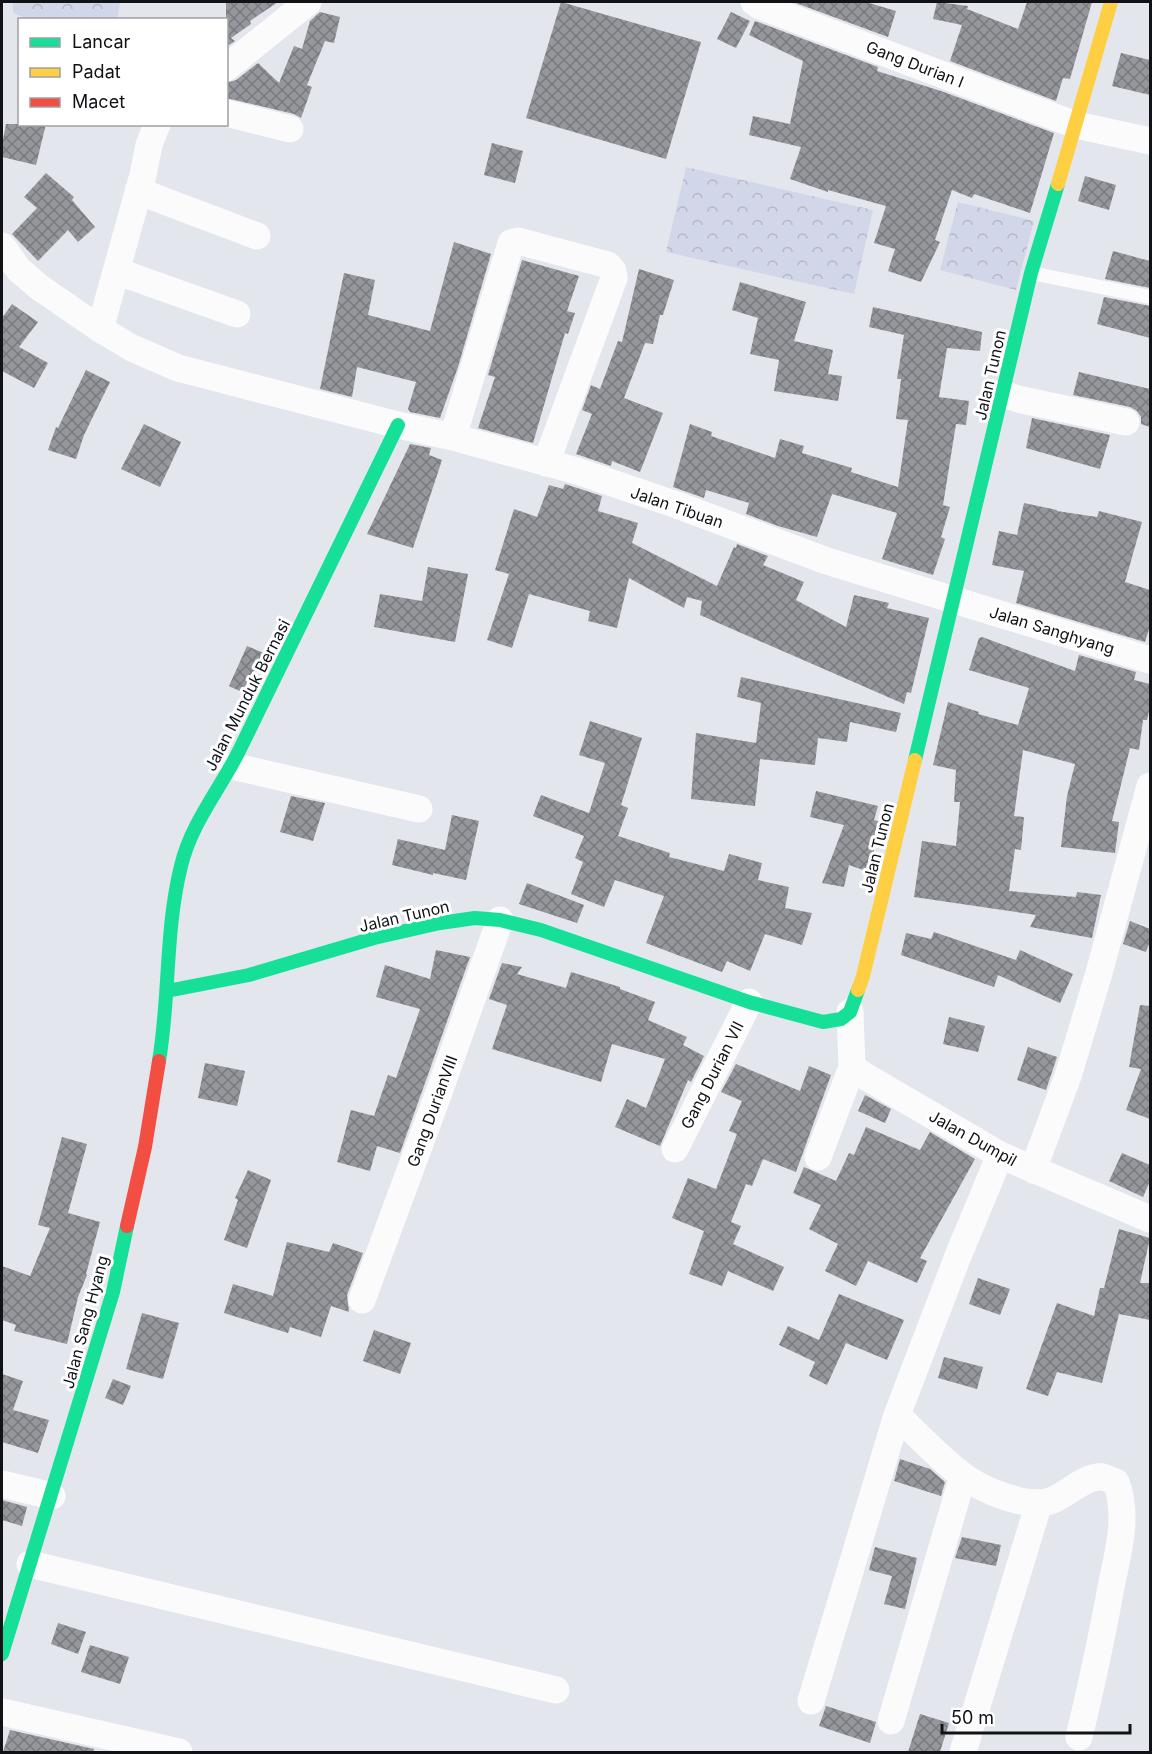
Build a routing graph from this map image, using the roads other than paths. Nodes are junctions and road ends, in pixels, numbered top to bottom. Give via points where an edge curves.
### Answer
1 (308, 2) edge
2 (754, 2) edge
3 (1111, 2) edge
4 (228, 66) edge
5 (228, 113) edge
6 (1076, 125) junction
7 (156, 126) edge
8 (290, 129) dead end
9 (1150, 141) edge
10 (138, 192) junction
11 (257, 236) dead end
12 (2, 246) edge
13 (116, 271) junction
14 (1031, 273) junction
15 (1150, 297) edge
16 (237, 314) dead end
17 (100, 329) junction
18 (1003, 394) junction
19 (1126, 422) dead end
20 (398, 425) junction
21 (453, 437) junction
22 (546, 463) junction
23 (954, 600) junction
24 (1150, 660) edge
25 (232, 766) junction
26 (1150, 786) edge
27 (419, 809) dead end
28 (1145, 823) edge
29 (500, 920) junction
30 (167, 991) junction
31 (749, 1002) junction
32 (850, 1012) junction
33 (852, 1068) junction
34 (675, 1149) dead end
35 (1000, 1155) junction
36 (818, 1157) dead end
37 (1033, 1170) junction
38 (1150, 1219) edge
39 (362, 1300) dead end
40 (897, 1415) junction
41 (963, 1476) junction
42 (2, 1484) edge
43 (52, 1496) junction
44 (1039, 1503) junction
45 (30, 1564) junction
46 (2, 1654) edge
47 (556, 1690) dead end
48 (811, 1701) dead end
49 (2, 1712) edge
50 (891, 1721) dead end
51 (1079, 1737) dead end
52 (179, 1752) edge
53 (963, 1752) edge

1 - 4 street
2 - 6 street, Gang Durian I
3 - 6 street, Jalan Tunon
5 - 8 street
6 - 9 street, Gang Durian I
6 - 14 street, Jalan Tunon
7 - 10 street
10 - 11 street
10 - 13 street
12 - 17 street, Jalan Tibuan via 32,282
13 - 16 street
13 - 17 street
14 - 15 lane
14 - 18 street, Jalan Tunon
17 - 20 street, Jalan Tibuan via 178,368
18 - 19 street
18 - 23 street, Jalan Tunon
20 - 21 street, Jalan Tibuan
20 - 25 street, Jalan Munduk Bernasi
21 - 22 street, Jalan Tibuan
21 - 22 street via 511,243 518,241 608,265 614,278
22 - 23 street, Jalan Tibuan via 677,505 827,561
23 - 24 street, Jalan Sanghyang
23 - 32 street, Jalan Tunon via 863,976
25 - 27 street
25 - 30 street, Jalan Munduk Bernasi via 191,835 181,866 170,930
26 - 28 street
28 - 37 street via 1068,1076
29 - 30 street, Jalan Tunon via 440,922 249,975
29 - 31 street, Jalan Tunon via 541,930
29 - 39 street, Gang DurianVIII
30 - 43 street, Jalan Sang Hyang via 145,1147 113,1292
31 - 32 street, Jalan Tunon via 823,1022 841,1019
31 - 34 street, Gang Durian VII
32 - 33 street
33 - 35 street, Jalan Dumpil
33 - 36 street
35 - 37 street, Jalan Dumpil
35 - 40 street
37 - 38 street, Jalan Dumpil
40 - 41 street
40 - 48 street
41 - 44 street via 1008,1498
41 - 50 street
42 - 43 street
43 - 45 street, Jalan Sang Hyang
44 - 51 street via 1052,1501 1092,1478 1116,1482 1121,1494 1123,1525
44 - 53 street
45 - 46 street, Jalan Sang Hyang
45 - 47 street
49 - 52 street

